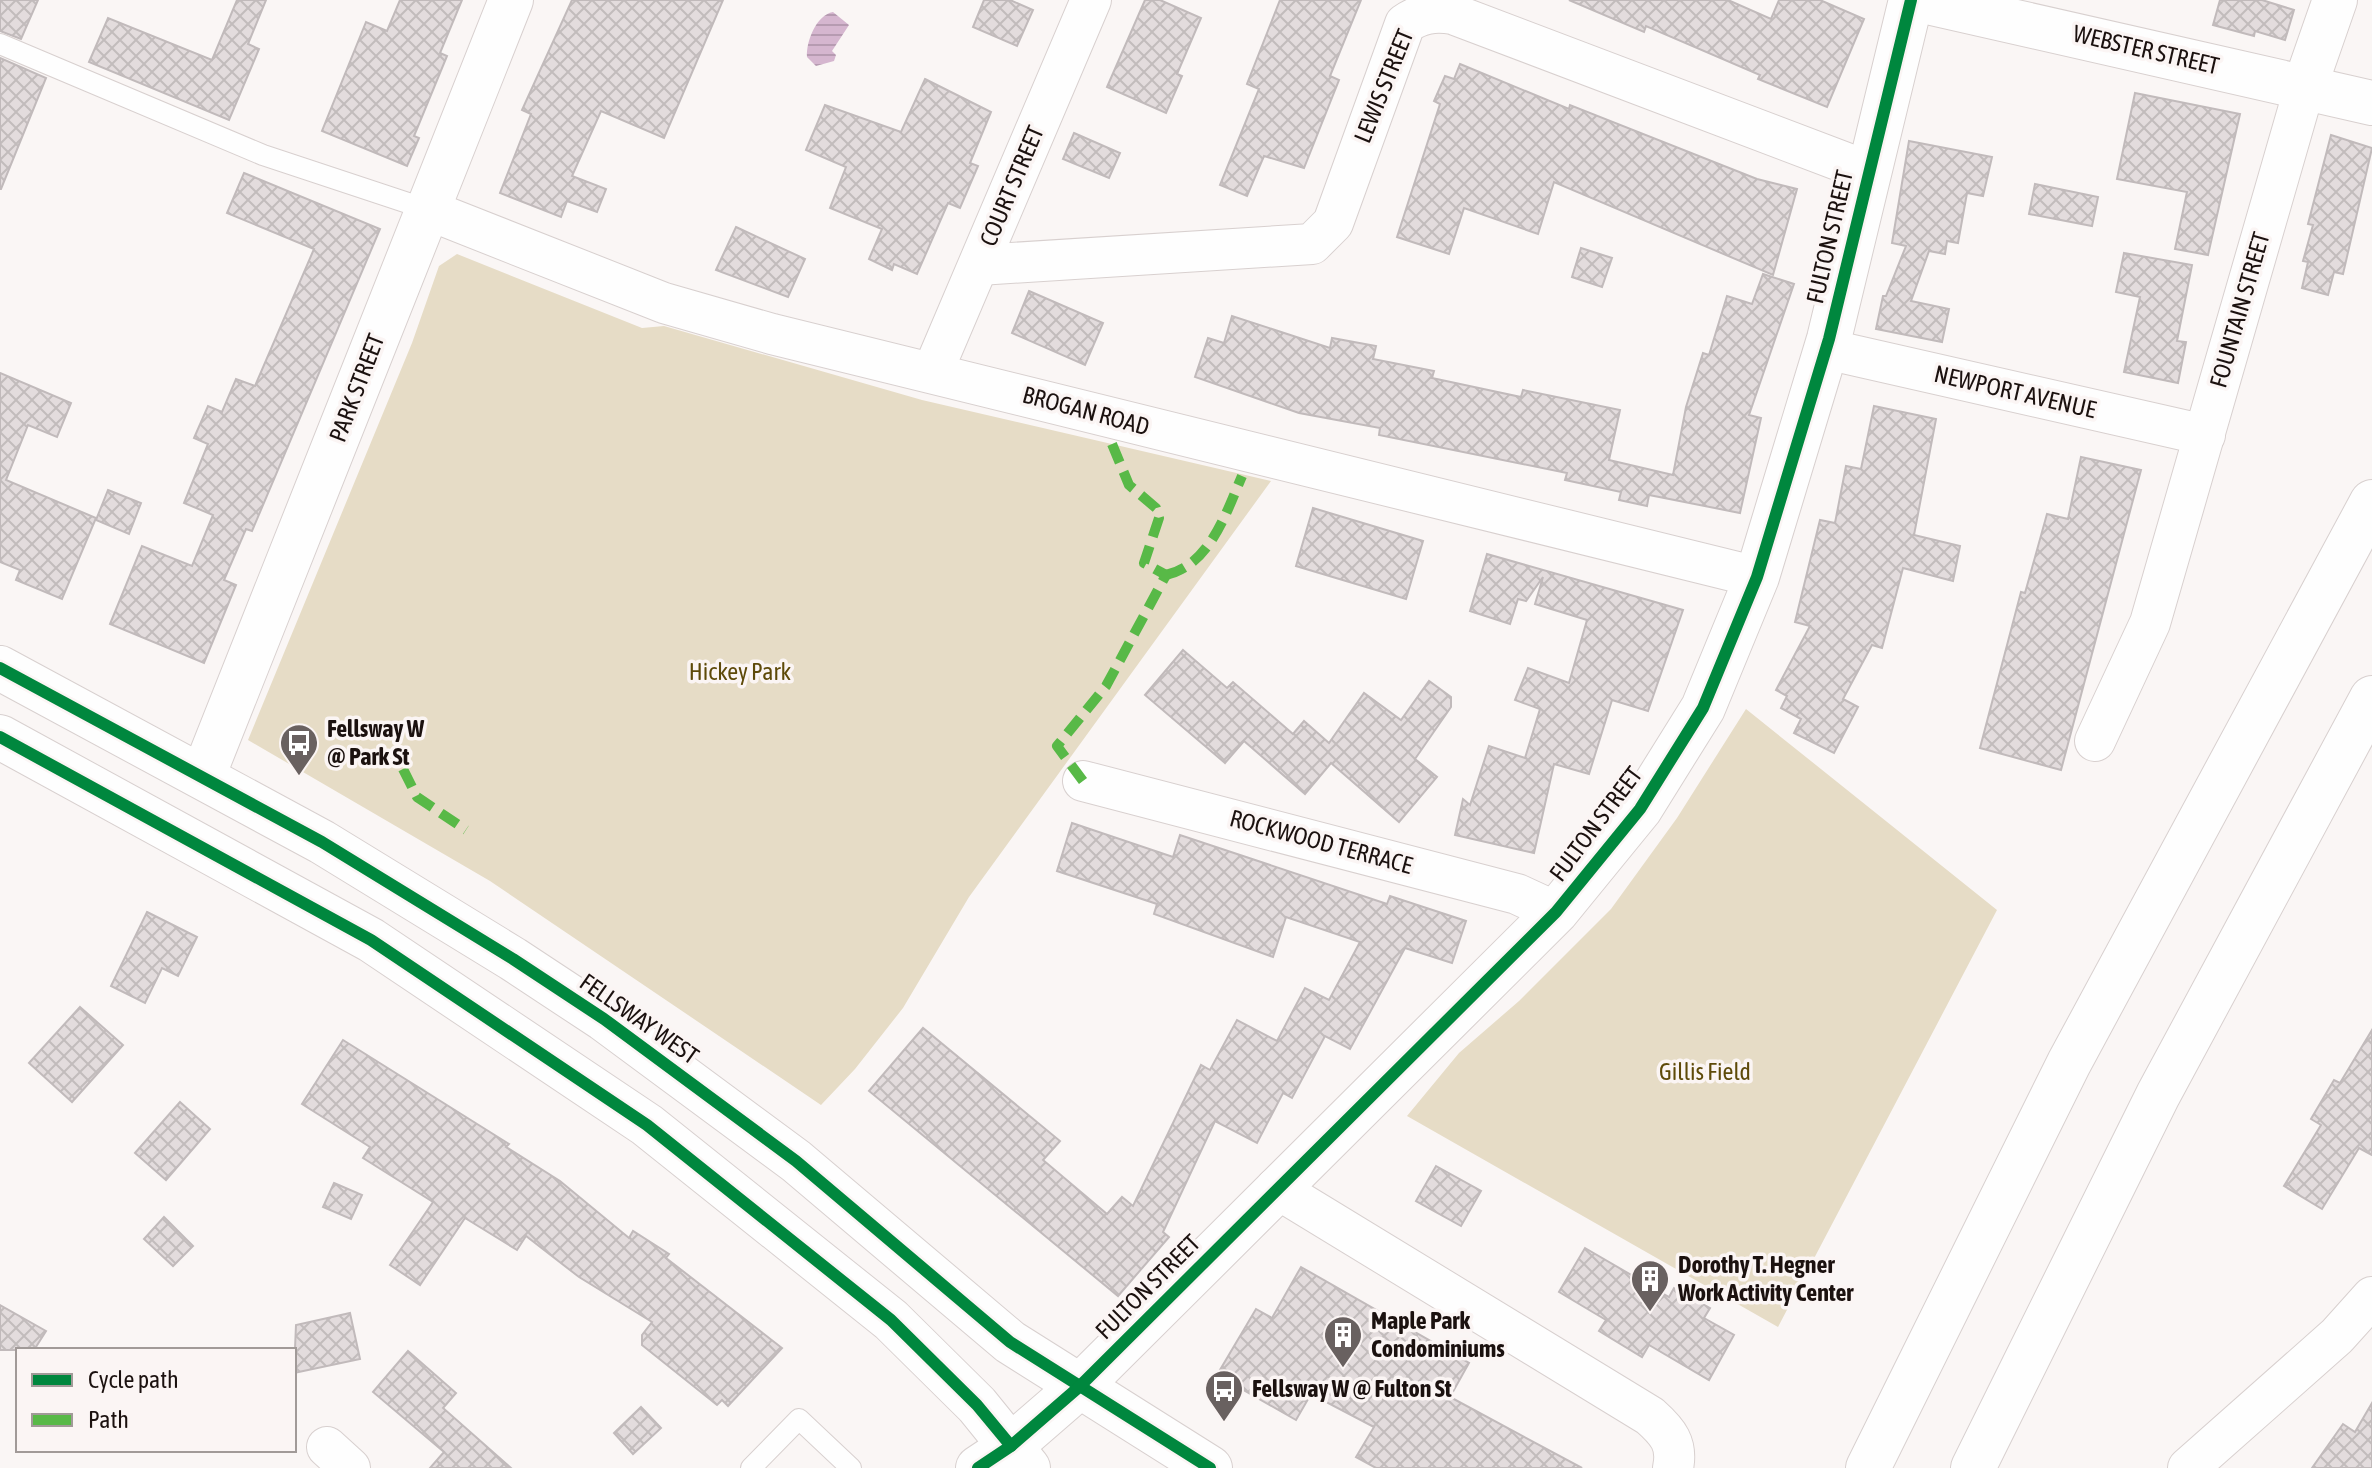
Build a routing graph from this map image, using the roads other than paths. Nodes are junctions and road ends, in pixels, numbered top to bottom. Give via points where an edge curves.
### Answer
1 (511, 0) edge
2 (1091, 0) edge
3 (1911, 0) edge
4 (1919, 0) edge
5 (2335, 0) edge
6 (0, 44) edge
7 (2305, 86) junction
8 (2372, 103) edge
9 (1867, 171) junction
10 (426, 209) junction
11 (979, 265) junction
12 (1826, 349) junction
13 (933, 371) junction
14 (2205, 435) junction
15 (2372, 502) edge
16 (1757, 577) junction
17 (0, 668) edge
18 (2372, 698) edge
19 (0, 737) edge
20 (2095, 741) dead end
21 (203, 776) junction
22 (1083, 781) dead end
23 (1556, 912) junction
24 (1276, 1188) junction
25 (2372, 1297) edge
26 (1079, 1387) junction
27 (1006, 1461) edge
28 (751, 1468) edge
29 (851, 1468) edge
30 (1210, 1468) edge
31 (1673, 1468) edge
32 (1868, 1468) edge
33 (1973, 1468) edge
34 (2188, 1468) edge

1 - 10 main road, PARK STREET
2 - 11 street, COURT STREET
3 - 9 main road, FULTON STREET
4 - 7 main road, WEBSTER STREET
5 - 7 main road, FOUNTAIN STREET
6 - 10 lane via 263,155
7 - 8 main road, WEBSTER STREET
7 - 14 street, FOUNTAIN STREET
9 - 11 street, LEWIS STREET via 1453,14 1433,12 1405,24 1333,223 1312,244
9 - 12 main road, FULTON STREET
10 - 13 street, BROGAN ROAD via 664,303
10 - 21 main road, PARK STREET
11 - 13 street, COURT STREET
12 - 14 street, NEWPORT AVENUE
12 - 16 main road, FULTON STREET
13 - 16 street, BROGAN ROAD
14 - 20 street, FOUNTAIN STREET via 2150,623
15 - 32 main road via 2069,1063
16 - 23 main road, FULTON STREET via 1703,708 1640,809
17 - 21 main road, FELLSWAY WEST
18 - 33 main road via 2158,1095
19 - 27 main road via 371,940 647,1125 891,1320 977,1405
21 - 26 main road, FELLSWAY WEST via 421,901 604,1019 796,1161 1010,1342
22 - 23 street, ROCKWOOD TERRACE via 1517,894
23 - 24 main road, FULTON STREET
24 - 26 main road, FULTON STREET
24 - 31 street via 1650,1416 1672,1441
25 - 34 street via 2337,1336
26 - 27 main road, FULTON STREET
26 - 30 main road, FELLSWAY WEST
28 - 29 lane via 799,1419

